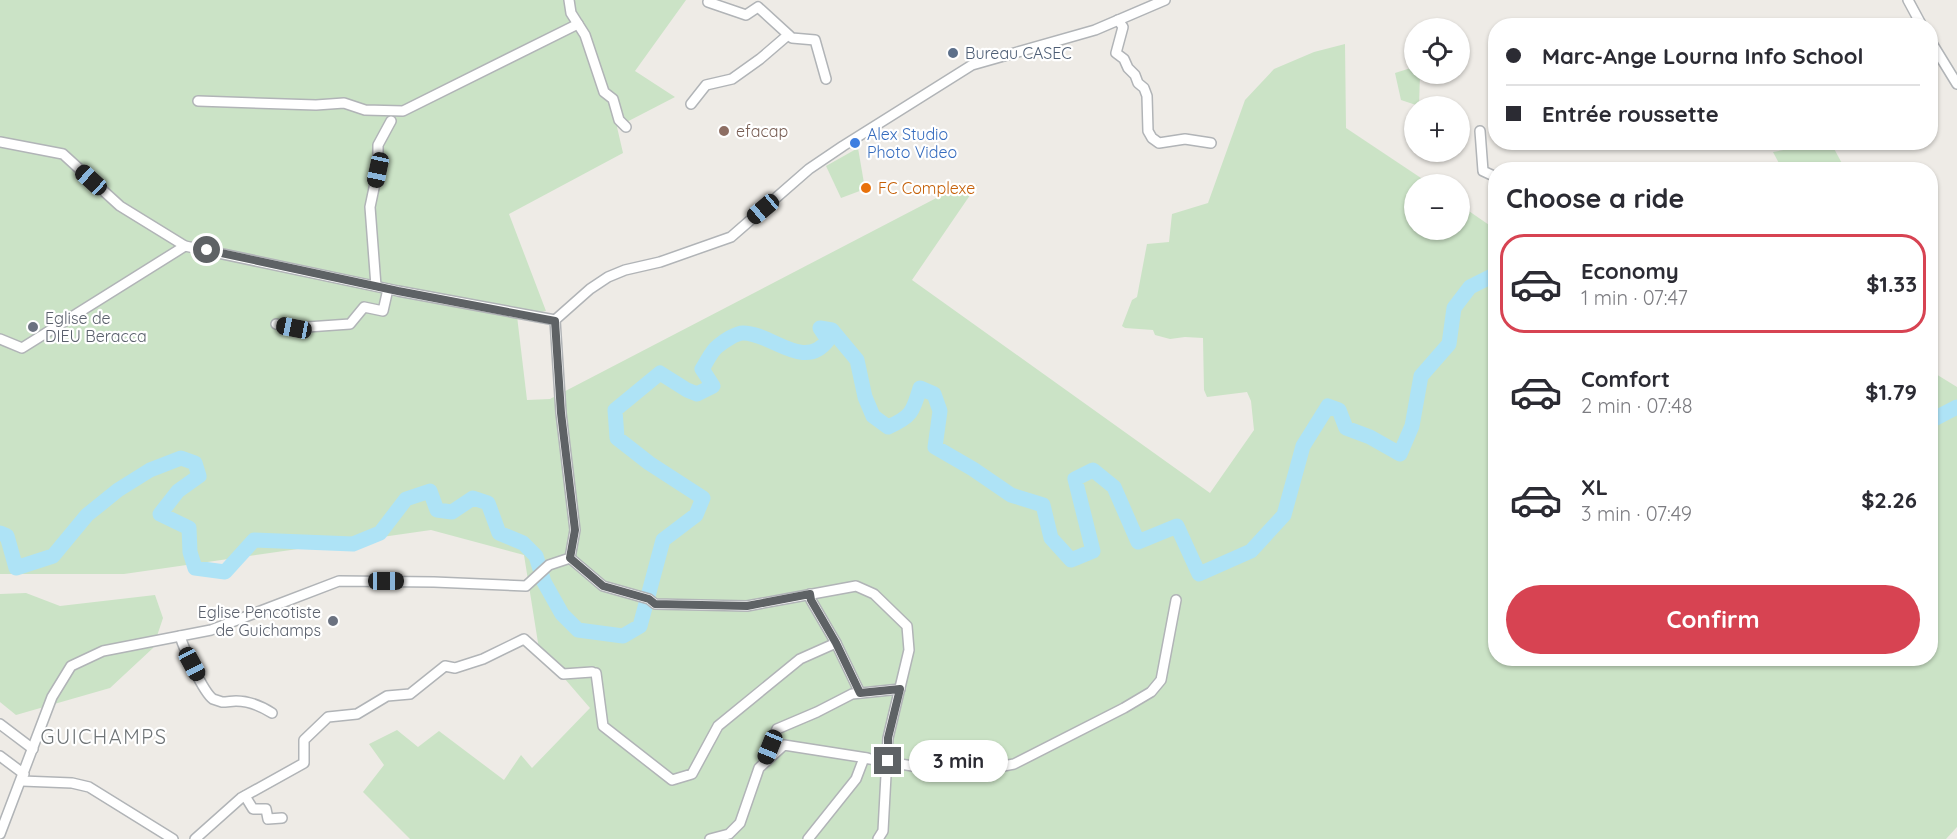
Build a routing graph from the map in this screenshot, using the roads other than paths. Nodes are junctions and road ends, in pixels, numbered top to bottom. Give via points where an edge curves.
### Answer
1 (570, 0) edge
2 (1165, 0) edge
3 (1908, 0) edge
4 (708, 2) dead end
5 (1918, 18) edge
6 (1118, 20) junction
7 (578, 24) junction
8 (788, 35) junction
9 (1938, 53) edge
10 (826, 79) dead end
11 (1957, 84) edge
12 (198, 101) dead end
13 (691, 104) dead end
14 (391, 121) dead end
15 (626, 127) dead end
16 (1480, 131) dead end
17 (0, 142) edge
18 (1210, 143) dead end
19 (1488, 173) edge
20 (185, 246) junction
21 (376, 286) junction
22 (388, 289) junction
23 (555, 321) junction
24 (276, 324) dead end
25 (0, 339) edge
26 (570, 558) junction
27 (810, 594) junction
28 (1176, 600) dead end
29 (180, 636) junction
30 (836, 643) junction
31 (900, 689) junction
32 (860, 693) junction
33 (272, 713) dead end
34 (0, 724) edge
35 (33, 749) junction
36 (0, 756) edge
37 (867, 758) junction
38 (888, 761) junction
39 (763, 765) junction
40 (23, 778) junction
41 (245, 796) junction
42 (282, 818) dead end
43 (0, 834) edge
44 (173, 839) edge
45 (195, 839) edge
46 (710, 839) edge
47 (808, 839) edge
48 (878, 839) edge

1 - 7 street via 571,13
2 - 6 street
3 - 5 street
4 - 8 street via 746,15 758,7
6 - 18 street via 1123,27 1116,53 1144,88 1152,138 1159,143
6 - 23 street via 972,65 809,169 731,237 608,277
7 - 12 street via 403,111 365,110 344,103
7 - 15 street via 604,92 613,99 618,120
8 - 10 street via 792,39 815,40
8 - 13 street via 732,79 706,85
9 - 11 street
14 - 21 street via 378,145 378,170 370,207
16 - 19 street via 1484,171
17 - 20 street via 63,154 120,206
20 - 21 street
20 - 25 street via 22,348
21 - 22 street
22 - 23 street
22 - 24 street via 383,311 364,307 350,324 294,328
23 - 26 street via 575,530
26 - 27 street via 603,586 655,604 747,606
26 - 29 street via 549,565 526,586 339,581 211,630
27 - 30 street
27 - 31 street via 856,586 874,594 907,626 909,650
28 - 38 street via 1161,680 1151,692 1124,708 1014,764 961,774
29 - 33 street via 213,699 251,703
29 - 35 street via 103,651 70,666 52,697
30 - 32 street
30 - 41 street via 800,659 718,726 692,774 672,780 603,726 594,673 563,674 524,639 455,669 445,666 410,694 387,696 357,714 328,717 304,740 304,764
31 - 32 street
31 - 38 street via 888,738
32 - 39 street via 777,729
34 - 35 street
35 - 40 street
36 - 40 street
37 - 38 street
37 - 39 street via 784,745
37 - 47 street via 856,779
38 - 48 street via 883,831
39 - 46 street via 740,823 729,834
40 - 43 street
40 - 44 street via 89,787
41 - 42 street via 253,809 266,809 268,819
41 - 45 street

